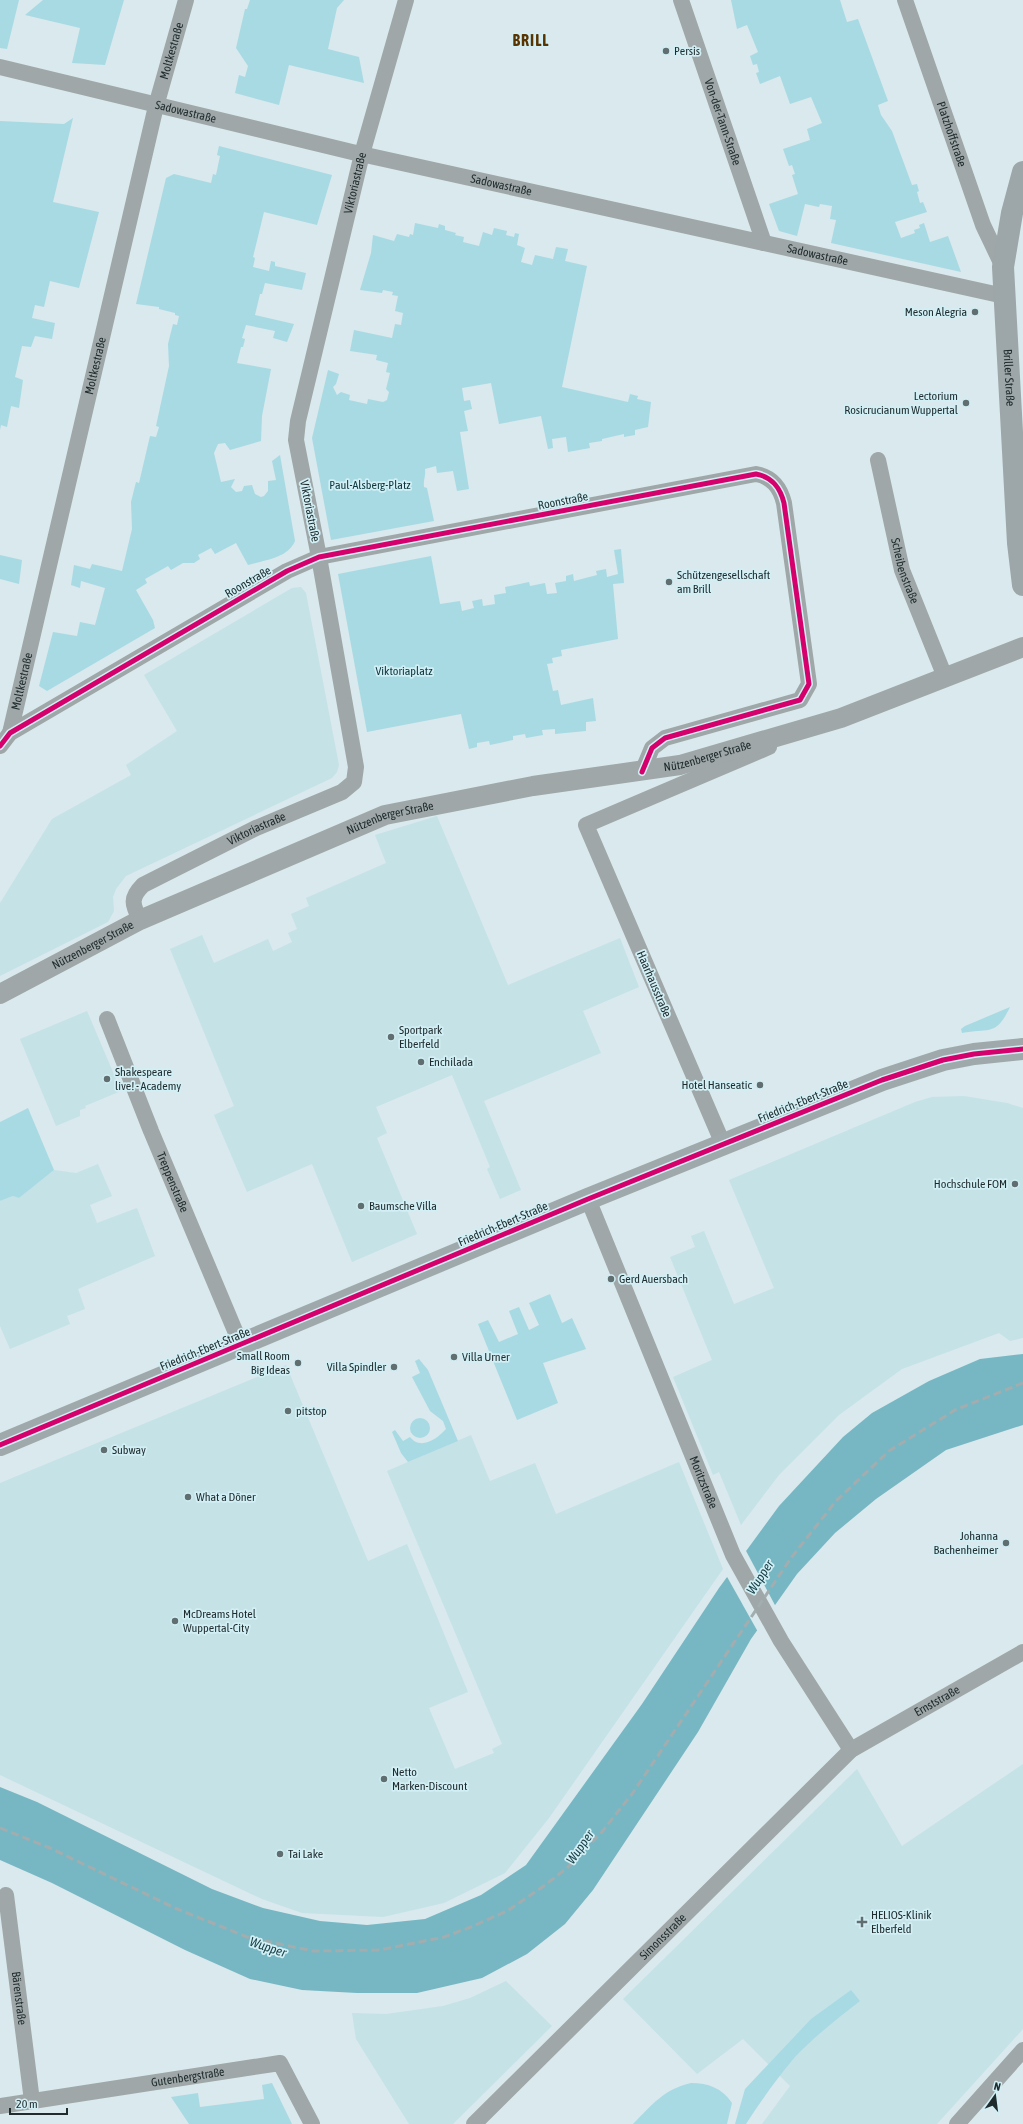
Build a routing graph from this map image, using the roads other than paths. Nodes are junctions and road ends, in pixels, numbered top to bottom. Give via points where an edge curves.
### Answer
1 (186, 0) edge
2 (406, 0) edge
3 (682, 0) edge
4 (905, 0) edge
5 (0, 66) edge
6 (156, 106) junction
7 (362, 154) junction
8 (1023, 172) edge
9 (764, 243) junction
10 (1003, 267) junction
11 (1004, 296) junction
12 (878, 460) dead end
13 (319, 557) junction
14 (1023, 586) edge
15 (1023, 647) edge
16 (945, 676) junction
17 (808, 728) junction
18 (10, 733) junction
19 (0, 746) edge
20 (642, 772) junction
21 (586, 824) joint
22 (140, 920) junction
23 (0, 994) edge
24 (107, 1019) dead end
25 (1018, 1054) edge
26 (723, 1144) junction
27 (588, 1199) junction
28 (241, 1345) junction
29 (0, 1445) edge
30 (1023, 1652) edge
31 (851, 1750) junction
32 (6, 1896) dead end
33 (1023, 2050) edge
34 (32, 2101) junction
35 (0, 2106) edge
36 (312, 2124) edge
37 (474, 2124) edge
38 (957, 2124) edge

1 - 6 street, Moltkestraße
2 - 7 street, Viktoriastraße
3 - 9 street, Von-der-Tann-Straße
4 - 10 street, Platzhoffstraße via 982,225
5 - 6 street, Sadowastraße
6 - 7 street, Sadowastraße
6 - 18 street, Moltkestraße
7 - 9 street, Sadowastraße
7 - 13 street, Viktoriastraße via 298,422 296,440
8 - 10 main road, Briller Straße via 1012,213
9 - 11 street, Sadowastraße
10 - 11 main road, Briller Straße
11 - 14 main road, Briller Straße via 1018,543
12 - 16 street, Scheibenstraße via 902,570
13 - 18 street, Roonstraße via 287,571
13 - 20 street, Roonstraße via 756,474 766,476 780,489 784,502 809,684 800,700 665,738 652,748
13 - 22 street, Viktoriastraße via 356,767 354,782 342,792 256,828 143,885 135,894 133,903
15 - 16 street, Nützenberger Straße
16 - 17 street, Nützenberger Straße via 868,708
17 - 20 street, Nützenberger Straße via 680,765
17 - 21 street, Nützenberger Straße
18 - 19 street, Roonstraße
20 - 22 street, Nützenberger Straße via 532,786 385,815
21 - 26 street, Haarhausstraße
22 - 23 street, Nützenberger Straße
24 - 28 street, Treppenstraße
25 - 26 main road, Friedrich-Ebert-Straße via 974,1054 943,1060 882,1080
26 - 27 main road, Friedrich-Ebert-Straße
27 - 28 main road, Friedrich-Ebert-Straße
27 - 31 street, Moritzstraße via 733,1556 781,1641
28 - 29 main road, Friedrich-Ebert-Straße
30 - 31 street, Ernststraße
31 - 37 street, Simonsstraße
32 - 34 street, Bärenstraße
33 - 38 street
34 - 35 street, Gutenbergstraße
34 - 36 street, Gutenbergstraße via 280,2063

